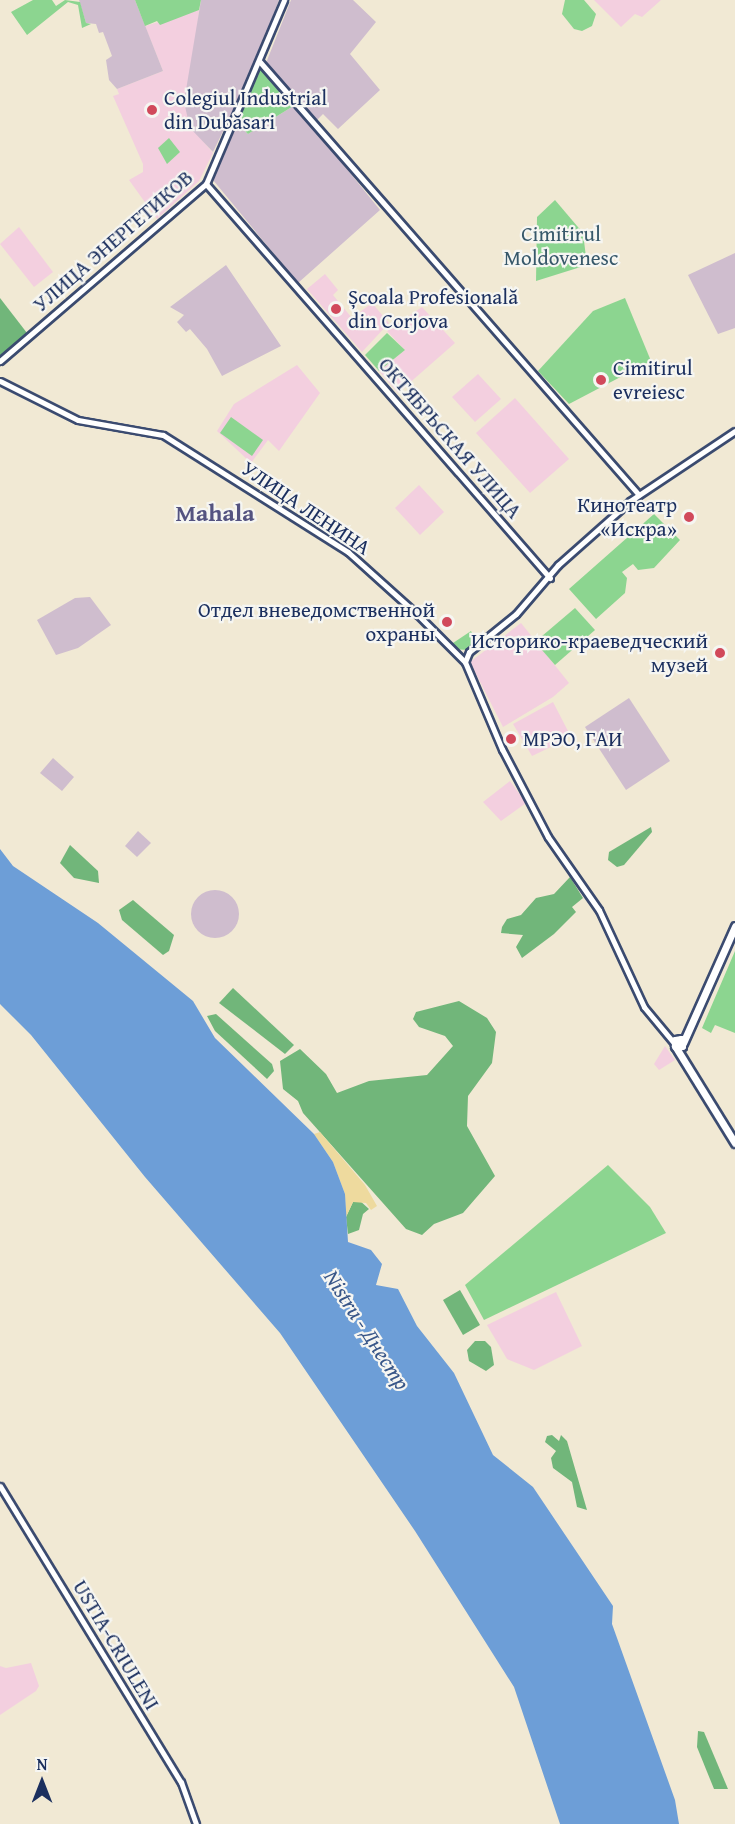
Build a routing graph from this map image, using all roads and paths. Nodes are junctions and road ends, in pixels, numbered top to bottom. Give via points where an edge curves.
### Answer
1 (284, 0) edge
2 (260, 62) junction
3 (206, 183) junction
4 (0, 361) edge
5 (0, 381) edge
6 (735, 431) edge
7 (639, 495) junction
8 (550, 578) junction
9 (465, 662) junction
10 (735, 926) edge
11 (678, 1042) junction
12 (735, 1143) edge
13 (0, 1486) edge
14 (196, 1824) edge

1 - 2 street, УЛИЦА ЭНЕРГЕТИКОВ
2 - 3 street, УЛИЦА ЭНЕРГЕТИКОВ
2 - 7 street
3 - 4 street, УЛИЦА ЭНЕРГЕТИКОВ
3 - 8 street, ОКТЯБРЬСКАЯ УЛИЦА
5 - 9 street, УЛИЦА ЛЕНИНА via 78,420 163,435 348,552
6 - 7 street
7 - 8 street via 558,565
8 - 9 street via 508,622 469,652
9 - 11 street, УЛИЦА ЛЕНИНА via 536,815 599,910 644,1007 667,1037
10 - 11 highway via 686,1034
11 - 12 highway via 680,1055
13 - 14 street, USTIA-CRIULENI via 181,1782

